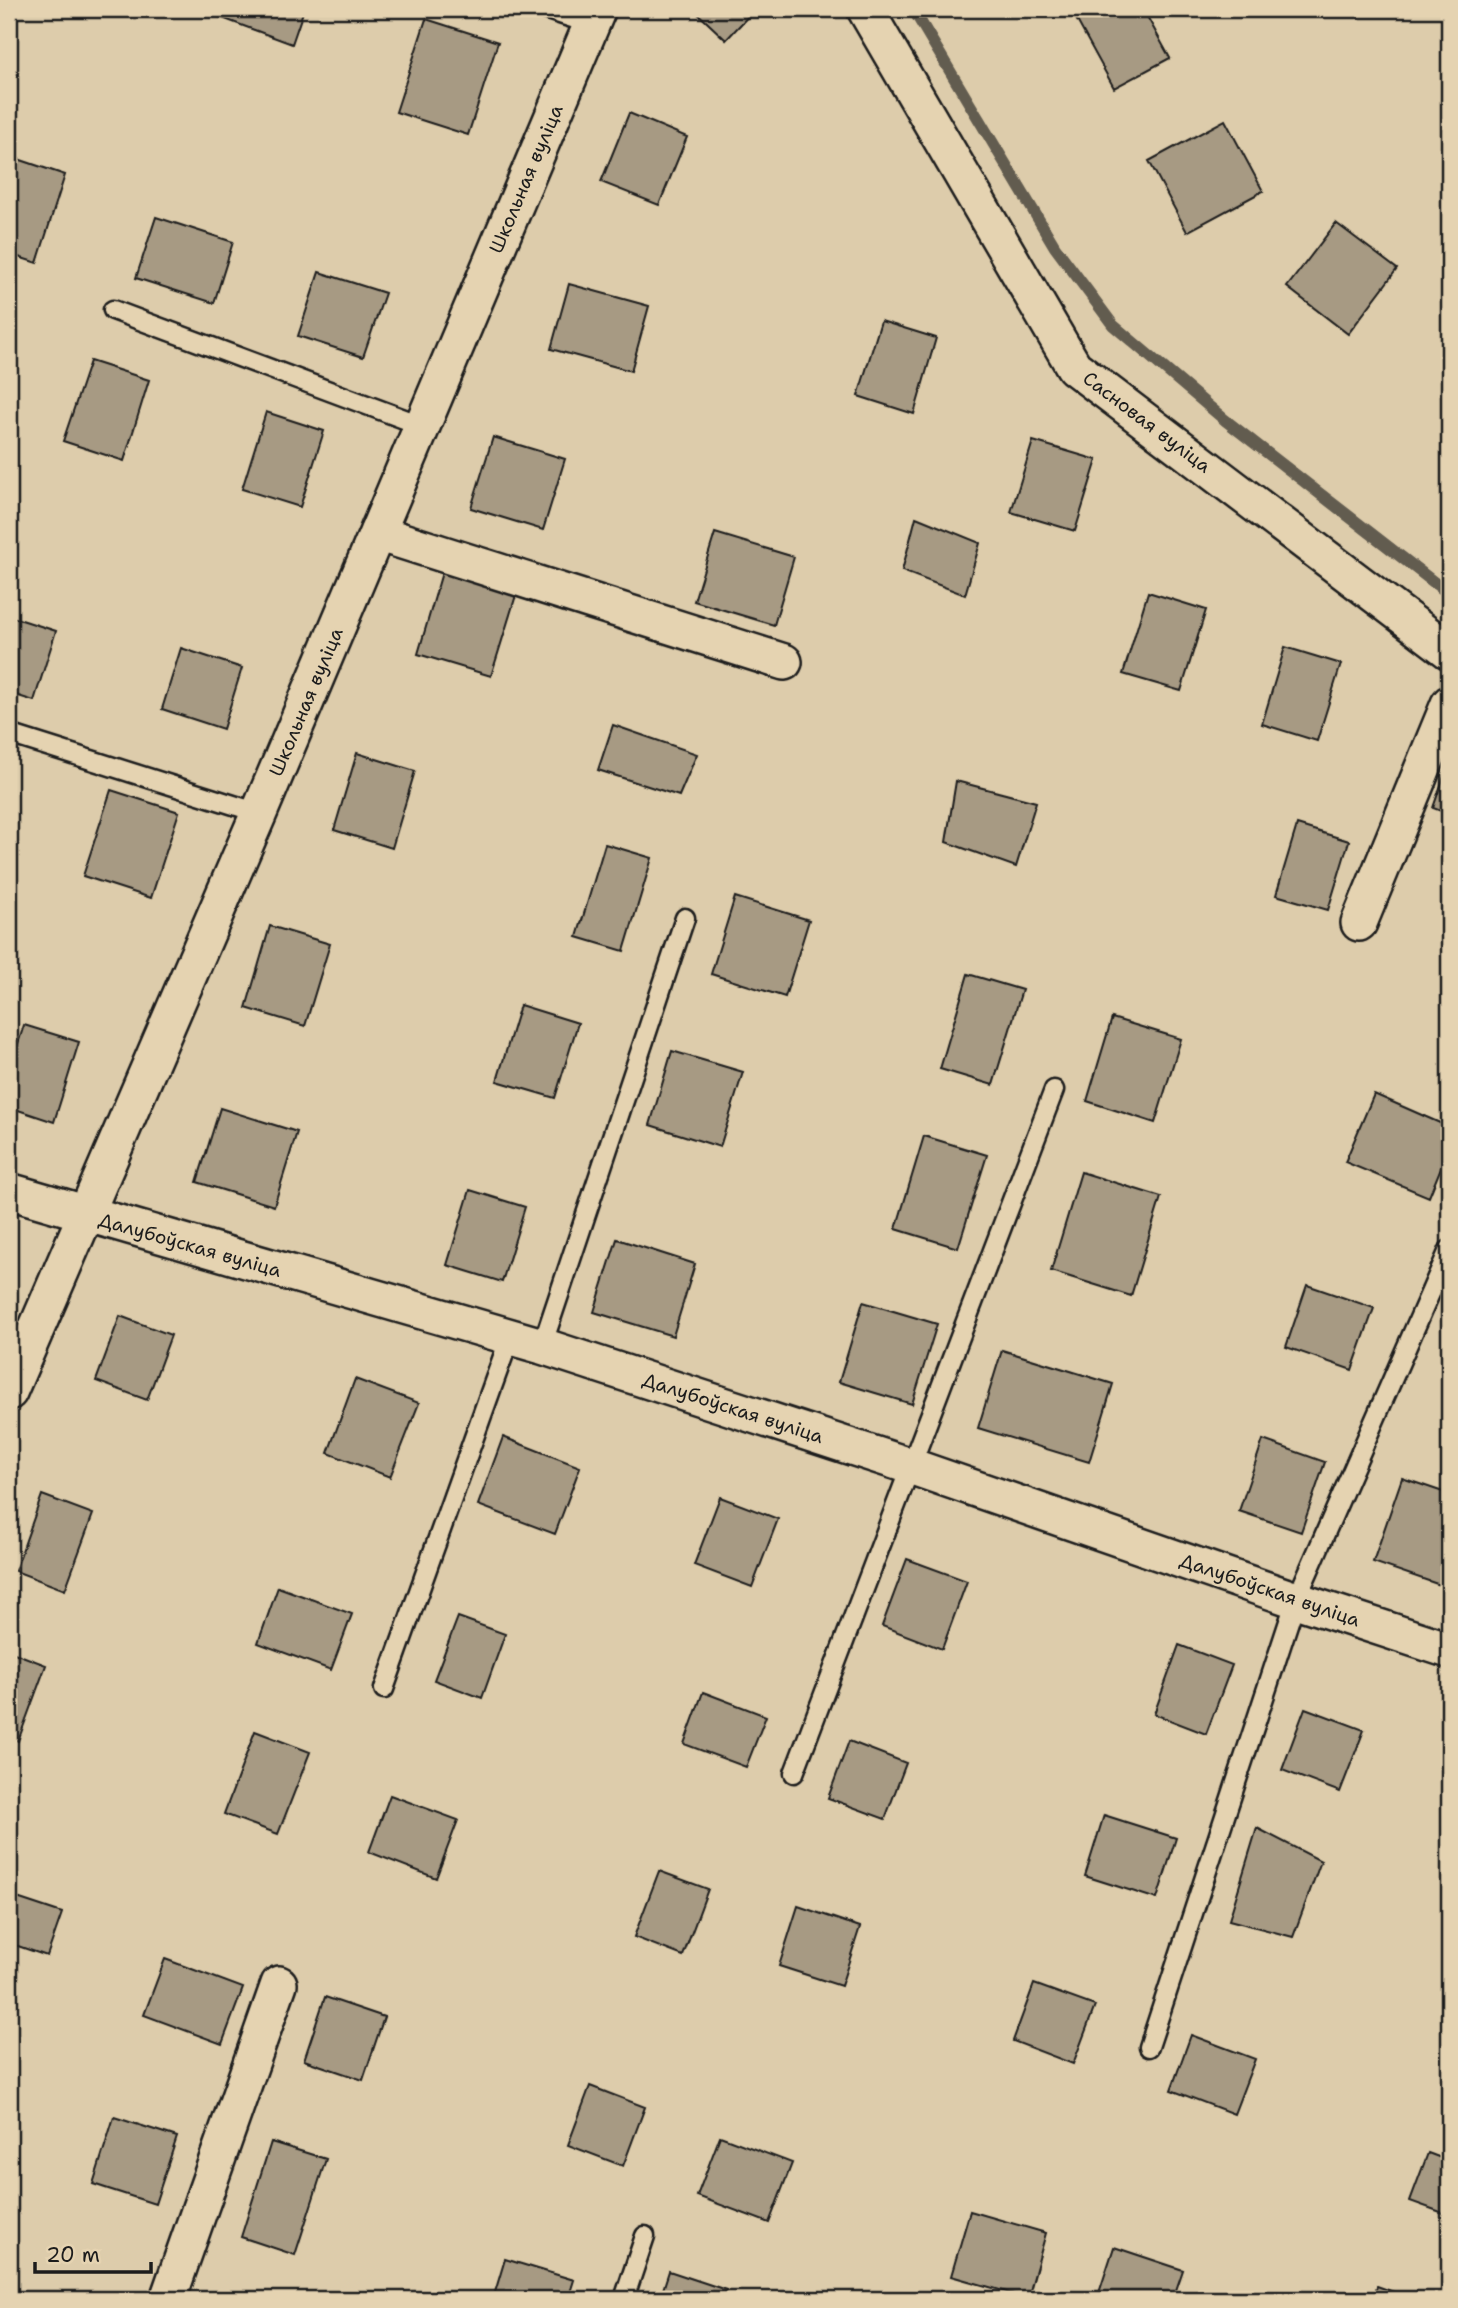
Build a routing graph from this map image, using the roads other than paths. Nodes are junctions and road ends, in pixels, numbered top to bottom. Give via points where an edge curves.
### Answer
1 (544, 9) edge
2 (865, 9) edge
3 (594, 16) edge
4 (113, 310) dead end
5 (423, 426) junction
6 (377, 533) junction
7 (1449, 651) edge
8 (784, 662) dead end
9 (1449, 704) edge
10 (9, 734) edge
11 (259, 813) junction
12 (685, 918) dead end
13 (1359, 923) dead end
14 (1054, 1090) dead end
15 (9, 1191) edge
16 (86, 1214) junction
17 (1449, 1250) edge
18 (526, 1341) junction
19 (9, 1392) edge
20 (910, 1466) junction
21 (1296, 1600) junction
22 (1449, 1650) edge
23 (384, 1689) dead end
24 (794, 1773) dead end
25 (279, 1984) dead end
26 (1149, 2047) dead end
27 (645, 2236) dead end
28 (169, 2299) edge
29 (624, 2299) edge

1 - 3 lane
2 - 7 street, Сасновая вуліца via 1074,367
3 - 5 street, Школьная вуліца
4 - 5 lane
5 - 6 street, Школьная вуліца
6 - 8 street
6 - 11 street, Школьная вуліца
9 - 13 street
10 - 11 lane
11 - 16 street, Школьная вуліца
12 - 18 lane
14 - 20 lane
15 - 16 street, Далубоўская вуліца
16 - 18 street, Далубоўская вуліца
16 - 19 street, Школьная вуліца
17 - 21 lane
18 - 20 street, Далубоўская вуліца
18 - 23 lane
20 - 21 street, Далубоўская вуліца
20 - 24 lane
21 - 22 street, Далубоўская вуліца
21 - 26 lane
25 - 28 street
27 - 29 lane

